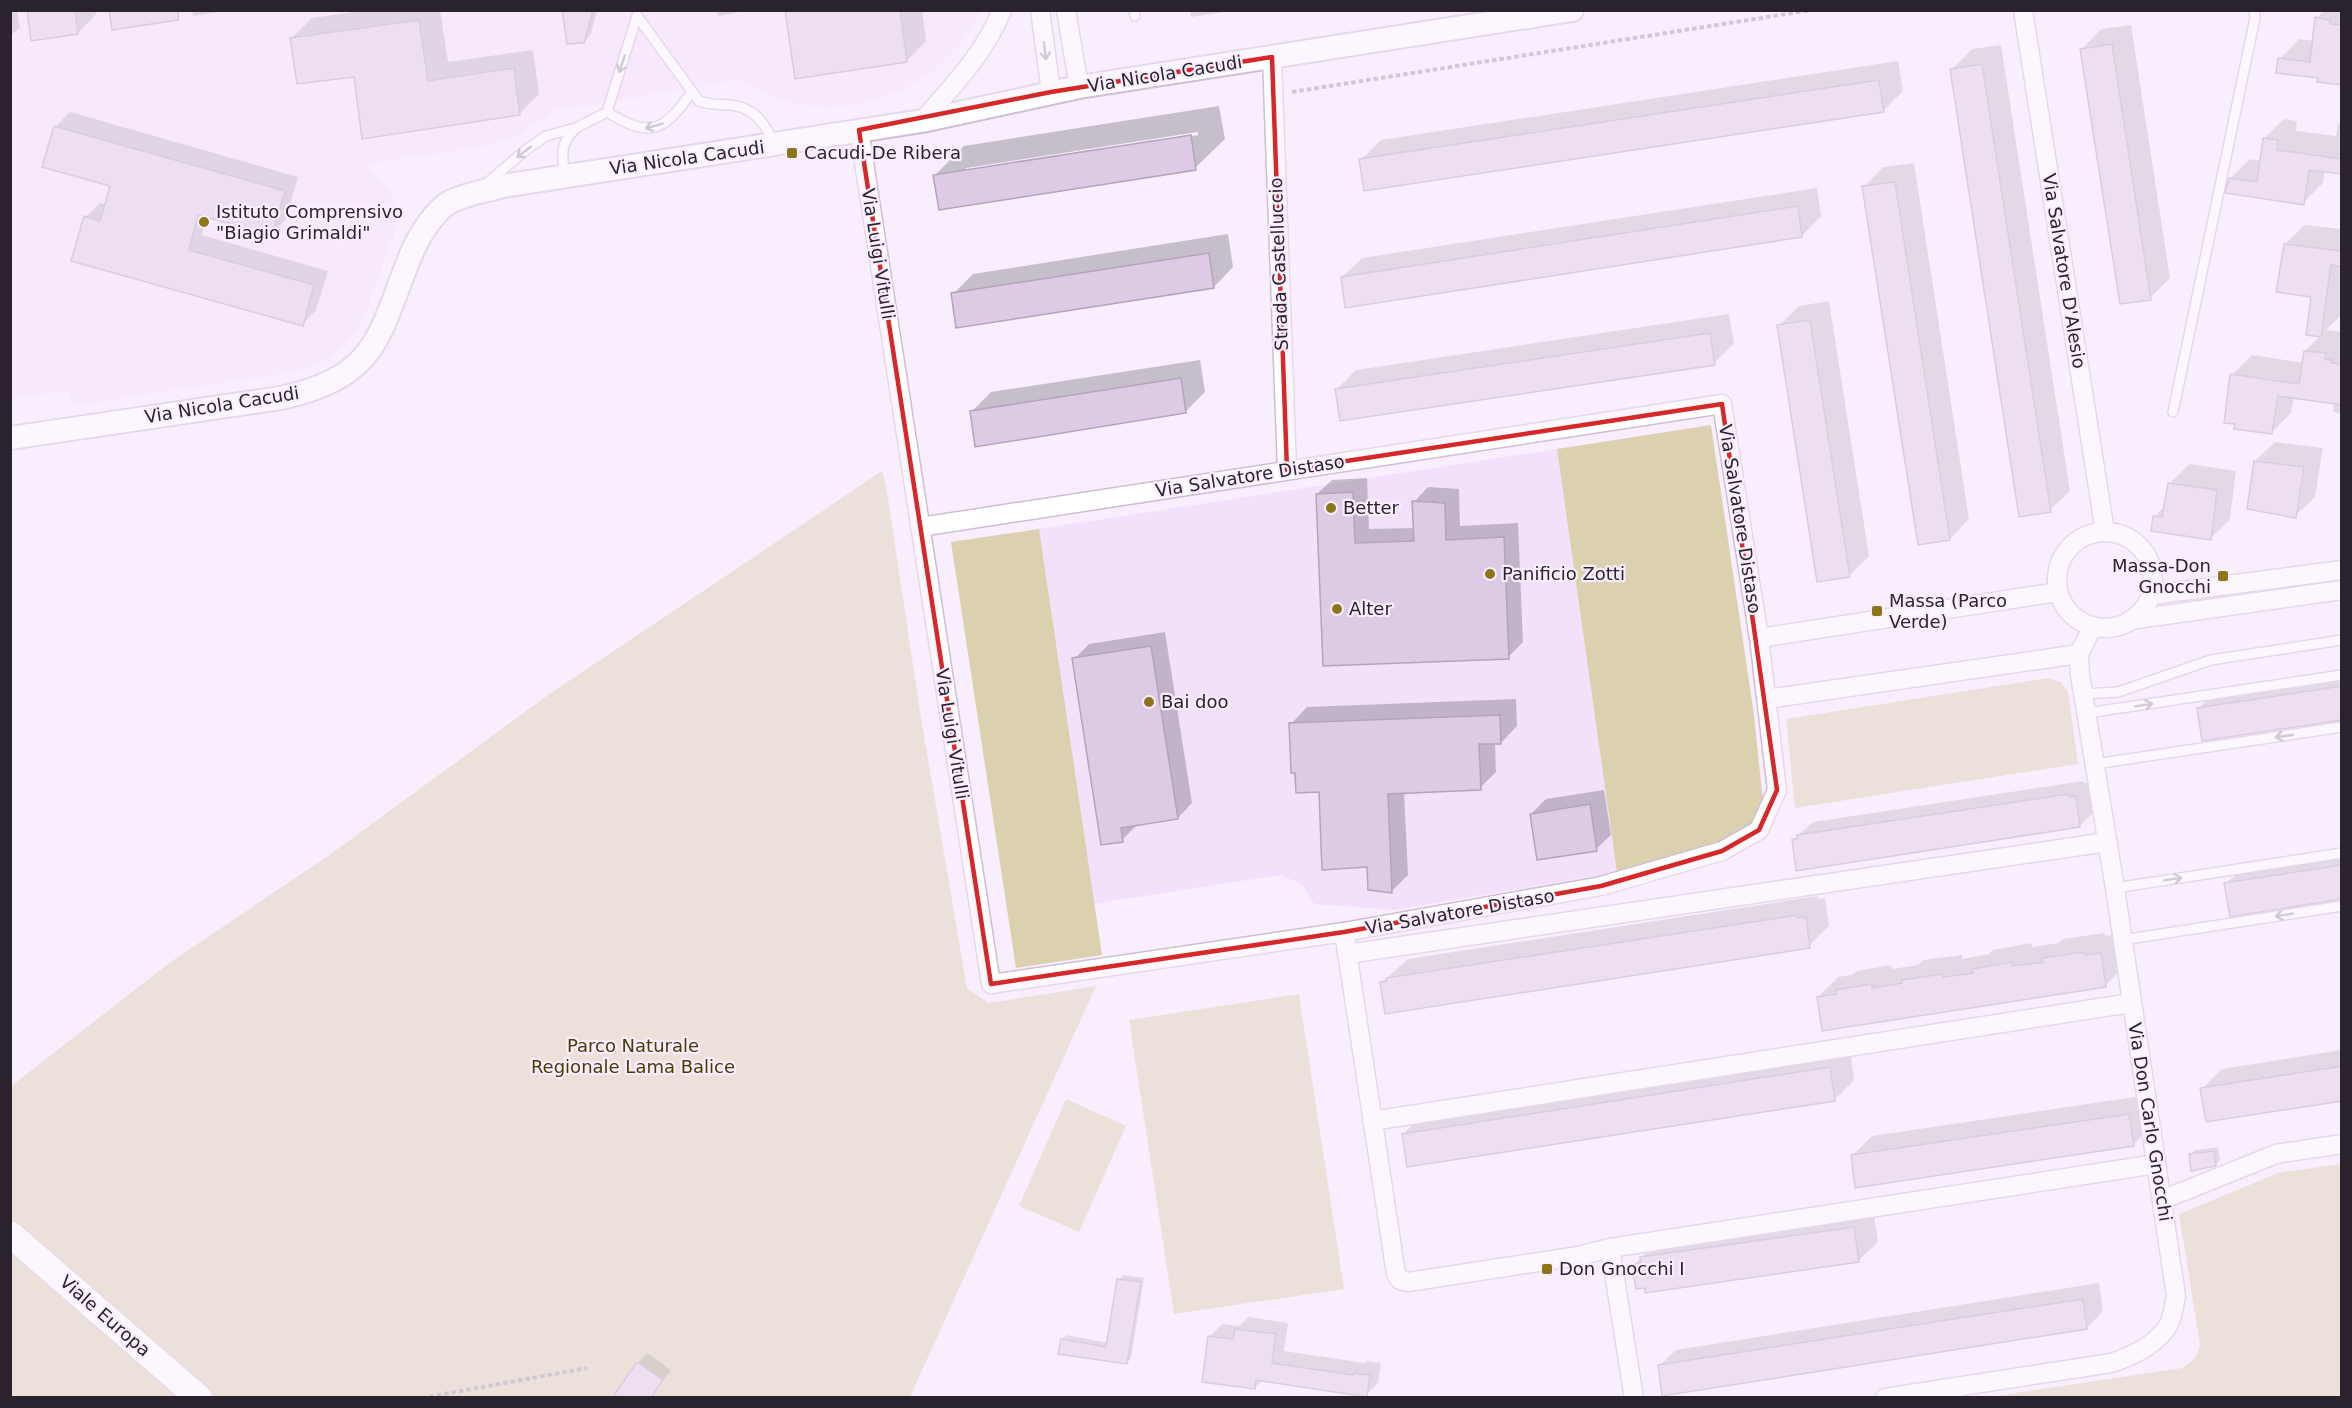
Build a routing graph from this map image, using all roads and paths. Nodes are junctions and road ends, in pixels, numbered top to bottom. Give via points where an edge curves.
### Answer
1 (1002, 10) edge
2 (1040, 10) edge
3 (1066, 10) edge
4 (1572, 10) edge
5 (1761, 10) edge
6 (1812, 10) edge
7 (2023, 10) edge
8 (2254, 10) edge
9 (1762, 18) junction
10 (1272, 57) junction
11 (1079, 87) junction
12 (1051, 92) junction
13 (691, 93) junction
14 (1273, 94) junction
15 (607, 112) junction
16 (922, 121) junction
17 (576, 128) junction
18 (859, 130) junction
19 (775, 144) junction
20 (565, 176) junction
21 (475, 194) junction
22 (2173, 412) dead end
23 (10, 438) edge
24 (1287, 470) junction
25 (920, 527) junction
26 (2105, 532) junction
27 (2342, 570) edge
28 (2342, 591) edge
29 (2058, 592) junction
30 (2151, 595) junction
31 (2130, 620) junction
32 (2092, 626) junction
33 (1759, 638) junction
34 (2342, 640) edge
35 (2079, 654) junction
36 (2342, 675) edge
37 (2083, 694) junction
38 (1767, 699) junction
39 (2086, 713) junction
40 (2342, 727) edge
41 (2095, 764) junction
42 (2107, 842) junction
43 (2342, 854) edge
44 (2115, 888) junction
45 (2342, 906) edge
46 (1344, 932) junction
47 (2122, 939) junction
48 (1347, 954) junction
49 (2131, 1003) junction
50 (1372, 1121) junction
51 (2342, 1144) edge
52 (2156, 1164) junction
53 (2162, 1200) junction
54 (10, 1234) edge
55 (1610, 1248) junction
56 (586, 1368) dead end
57 (200, 1398) edge
58 (422, 1398) edge
59 (1634, 1398) edge
60 (1885, 1398) edge

1 - 16 street via 996,27 965,73
2 -> 12 street
3 - 11 street
4 - 10 street, Via Nicola Cacudi
5 - 9 path
6 - 9 path
7 - 26 street, Via Salvatore D'Alesio
8 - 22 lane
9 - 14 path
10 - 11 street, Via Nicola Cacudi
10 - 14 street, Strada Castelluccio
11 - 12 street, Via Nicola Cacudi
12 - 16 street, Via Nicola Cacudi
13 -> 15 lane via 666,122 655,128 625,124
13 -> 15 lane via 637,16
13 - 19 lane via 709,105 731,105 751,112 766,125
14 - 24 street, Strada Castelluccio
15 - 17 lane
16 - 18 street, Via Nicola Cacudi
17 - 20 lane via 566,138 561,152
17 -> 21 lane via 546,136
18 - 19 street, Via Nicola Cacudi
18 - 25 street, Via Luigi Vitulli
19 - 20 street, Via Nicola Cacudi
20 - 21 street, Via Nicola Cacudi
21 - 23 street, Via Nicola Cacudi via 449,202 420,232 379,337 364,359 325,386 281,398
24 - 25 street, Via Salvatore Distaso
24 - 33 street, Via Salvatore Distaso via 1722,404
25 - 46 street, Via Luigi Vitulli via 991,984
26 - 29 street via 2090,534 2065,552 2059,566
26 - 30 street via 2120,534 2144,552 2151,565
27 - 30 street
28 - 31 street
29 - 32 street via 2067,609
29 - 33 street
30 - 31 street via 2139,614
31 - 32 street via 2118,626
32 - 35 street
33 - 38 street, Via Salvatore Distaso
34 - 37 lane via 2211,660 2118,692
35 - 37 street, Via Don Carlo Gnocchi
35 - 38 street
39 -> 36 lane
37 - 39 street, Via Don Carlo Gnocchi
38 - 46 street, Via Salvatore Distaso via 1777,790 1759,830 1722,851 1601,886
39 - 41 street, Via Don Carlo Gnocchi
40 -> 41 lane
41 - 42 street, Via Don Carlo Gnocchi
42 - 44 street, Via Don Carlo Gnocchi
42 - 48 street
44 -> 43 lane
44 - 47 street, Via Don Carlo Gnocchi
45 -> 47 lane
46 - 48 street
47 - 49 street, Via Don Carlo Gnocchi
48 - 50 street
49 - 50 street
49 - 52 street, Via Don Carlo Gnocchi
50 - 55 street via 1396,1274 1401,1280 1578,1256
51 - 53 street via 2276,1154
52 - 53 street, Via Don Carlo Gnocchi
52 - 55 street
53 - 60 street, Via Don Carlo Gnocchi via 2176,1296 2170,1323 2156,1341 2111,1363
54 - 57 main road, Viale Europa
55 - 59 street
56 - 58 path

